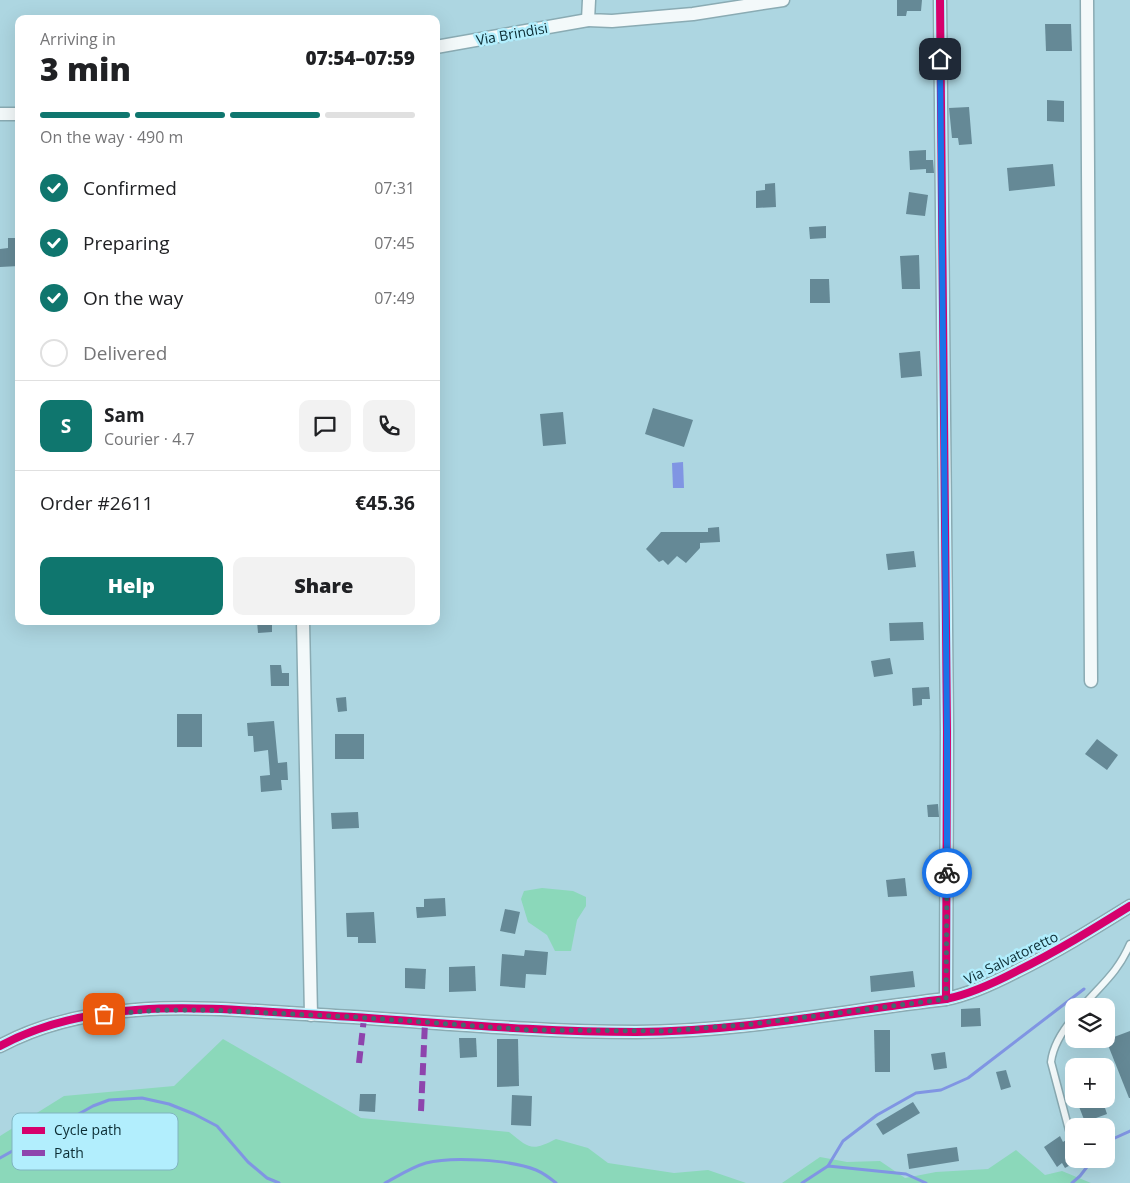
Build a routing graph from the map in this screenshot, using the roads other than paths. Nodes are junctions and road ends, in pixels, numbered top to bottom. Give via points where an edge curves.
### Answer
1 (589, 0) edge
2 (783, 0) edge
3 (940, 0) edge
4 (1087, 0) edge
5 (588, 20) junction
6 (440, 46) edge
7 (0, 114) edge
8 (15, 114) edge
9 (304, 625) edge
10 (1091, 681) dead end
11 (1130, 906) edge
12 (1130, 944) edge
13 (1091, 998) edge
14 (946, 999) junction
15 (311, 1015) junction
16 (1065, 1030) edge
17 (0, 1046) edge
18 (1066, 1118) edge

1 - 5 street
2 - 5 street, Via Brindisi via 693,14
3 - 14 street via 947,731
4 - 10 street
5 - 6 street, Via Brindisi
7 - 8 street
9 - 15 street
11 - 14 street, Via Salvatoretto via 1027,966 970,992
12 - 13 lane via 1121,963
14 - 15 street, Via Salvatoretto via 753,1024 667,1031 524,1030
15 - 17 street, Via Salvatoretto via 130,1011 56,1024
16 - 18 lane via 1055,1045 1051,1062

